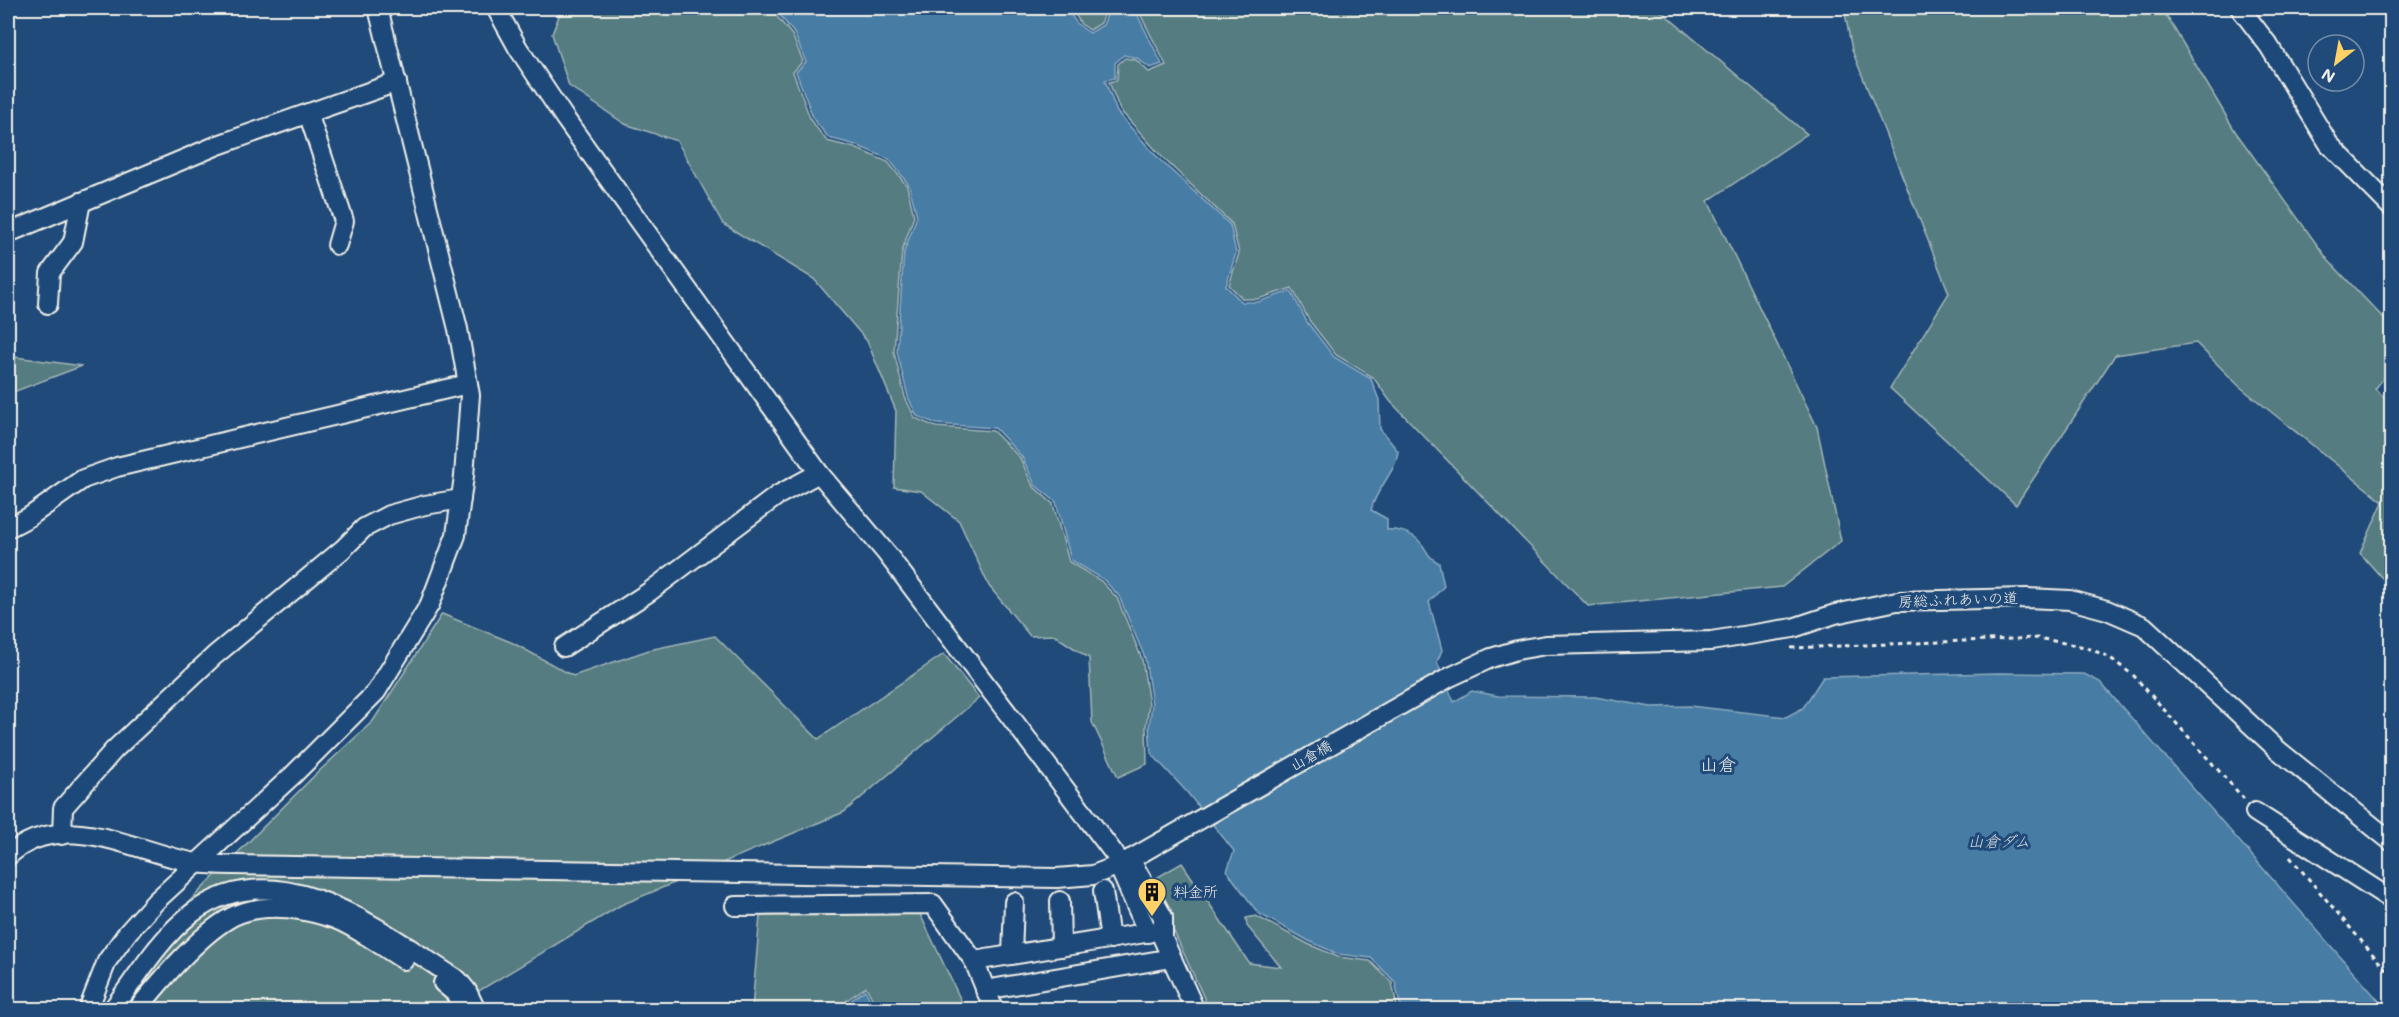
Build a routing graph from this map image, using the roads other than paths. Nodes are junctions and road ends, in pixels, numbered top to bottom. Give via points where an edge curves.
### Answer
1 (378, 8) edge
2 (496, 8) edge
3 (2241, 8) edge
4 (398, 82) junction
5 (308, 113) junction
6 (81, 202) junction
7 (2391, 208) edge
8 (8, 233) edge
9 (337, 245) dead end
10 (48, 304) dead end
11 (468, 384) junction
12 (819, 473) junction
13 (461, 499) junction
14 (8, 528) edge
15 (564, 647) dead end
16 (1450, 677) joint
17 (2255, 812) road end
18 (62, 835) junction
19 (2391, 842) edge
20 (8, 856) edge
21 (1123, 862) junction
22 (197, 863) junction
23 (1103, 891) dead end
24 (2391, 900) edge
25 (1060, 901) dead end
26 (1014, 902) dead end
27 (735, 906) dead end
28 (1158, 934) junction
29 (1110, 939) junction
30 (1061, 947) junction
31 (1012, 955) junction
32 (1172, 958) junction
33 (974, 961) junction
34 (985, 990) junction
35 (1188, 1008) edge
36 (88, 1010) edge
37 (112, 1010) edge
38 (137, 1010) edge
39 (460, 1010) edge
40 (476, 1010) edge
41 (994, 1010) edge

1 - 4 street
2 - 12 street via 564,117
3 - 7 street via 2329,144
4 - 5 street
4 - 11 street
5 - 6 street via 218,145
5 - 9 street via 344,221
6 - 8 street
6 - 10 street via 73,242 50,273
11 - 13 street
11 - 14 street via 117,467 83,479
12 - 15 street via 778,495 649,592
12 - 21 street via 887,554
13 - 18 street via 389,515 364,528 214,656 114,750 63,808
13 - 22 street via 456,535 430,604 376,692
16 - 19 street, 房総ふれあいの道 via 1491,658 1546,645 1710,641 1793,628 1897,601 2070,600 2144,626 2278,750
16 - 21 street, 山倉橋
17 - 24 street
18 - 20 street, 山倉橋 via 36,839
18 - 22 street, 山倉橋 via 112,838
21 - 22 street, 山倉橋 via 1093,875 1057,878
21 - 28 street via 1163,917
22 - 36 street via 128,932 107,961
23 - 29 street
25 - 30 street
26 - 31 street
27 - 33 street via 933,904
28 - 29 street
28 - 32 street
29 - 30 street
30 - 31 street
31 - 33 street
32 - 34 street
32 - 35 street
33 - 34 street
34 - 41 street
37 - 40 street via 189,915 229,892 285,890 313,897 361,918 458,980
38 - 39 street via 165,976 216,927 241,913 266,908 297,909 334,919 445,984 456,994

